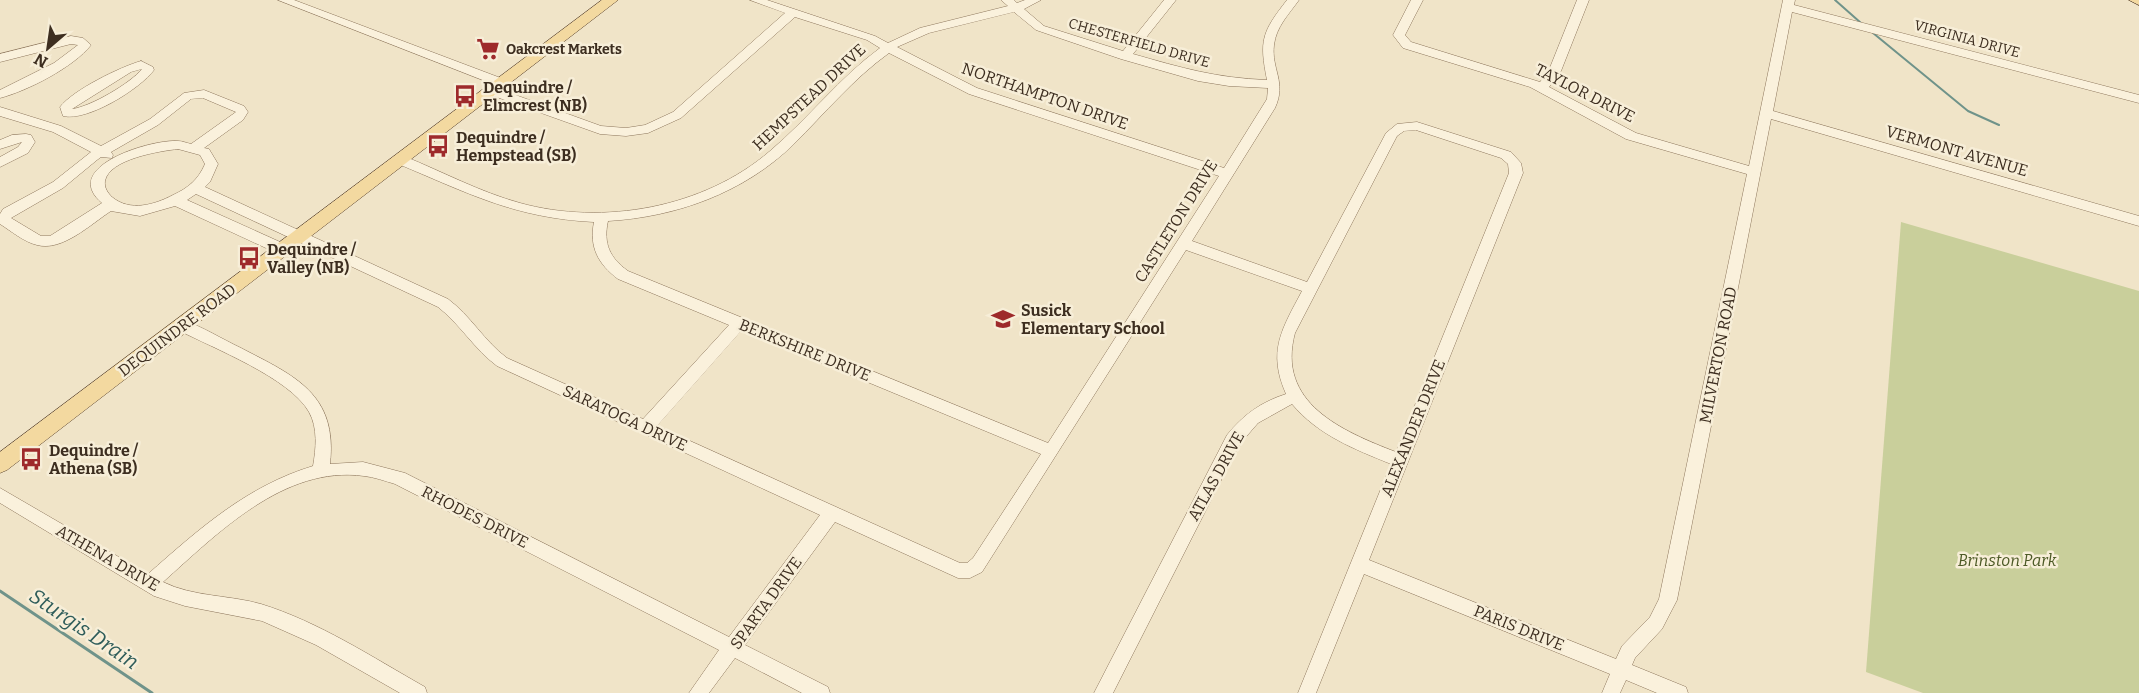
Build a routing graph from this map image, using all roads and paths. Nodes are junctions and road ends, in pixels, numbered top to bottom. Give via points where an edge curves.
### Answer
1 (284, 0) edge
2 (611, 0) edge
3 (756, 0) edge
4 (1035, 0) edge
5 (1170, 0) edge
6 (1293, 0) edge
7 (1417, 0) edge
8 (1583, 0) edge
9 (1011, 4) edge
10 (1788, 4) edge
11 (794, 12) junction
12 (889, 47) junction
13 (1125, 56) junction
14 (0, 58) edge
15 (1275, 84) junction
16 (497, 87) junction
17 (1542, 87) junction
18 (0, 94) edge
19 (2139, 99) edge
20 (0, 111) edge
21 (67, 113) junction
22 (1766, 113) junction
23 (47, 125) junction
24 (26, 138) junction
25 (0, 145) edge
26 (196, 147) junction
27 (100, 152) junction
28 (118, 160) junction
29 (401, 160) junction
30 (0, 163) edge
31 (1755, 172) junction
32 (1227, 174) junction
33 (187, 195) junction
34 (111, 204) junction
35 (602, 217) junction
36 (2139, 221) edge
37 (300, 238) junction
38 (1183, 243) junction
39 (284, 249) junction
40 (1311, 289) junction
41 (740, 323) junction
42 (183, 326) junction
43 (1295, 396) junction
44 (646, 428) junction
45 (1051, 452) junction
46 (1400, 460) junction
47 (0, 464) edge
48 (321, 471) junction
49 (0, 495) edge
50 (832, 512) junction
51 (1359, 564) junction
52 (969, 571) joint
53 (149, 584) junction
54 (733, 648) junction
55 (1620, 669) junction
56 (418, 693) edge
57 (698, 693) edge
58 (821, 693) edge
59 (1102, 693) edge
60 (1307, 693) edge
61 (1611, 693) edge
62 (1679, 693) edge

1 - 16 street
2 - 16 main road, DEQUINDRE ROAD
3 - 11 street, NORTHAMPTON DRIVE
4 - 9 street, HEMPSTEAD DRIVE
5 - 13 street
6 - 15 street via 1268,44
7 - 17 street, TAYLOR DRIVE via 1400,30 1402,42
8 - 17 street via 1555,71
9 - 12 street, HEMPSTEAD DRIVE via 995,15 933,26
9 - 13 street, CHESTERFIELD DRIVE via 1050,33
10 - 19 street, VIRGINIA DRIVE
10 - 22 street, MILVERTON ROAD
11 - 12 street, NORTHAMPTON DRIVE via 866,35
11 - 16 street via 677,115 648,129 600,130
12 - 32 street, NORTHAMPTON DRIVE via 973,91
12 - 35 street, HEMPSTEAD DRIVE via 773,156 734,182 677,204
13 - 15 street, CHESTERFIELD DRIVE via 1205,79
14 - 18 street via 71,40 85,45 56,66
15 - 32 street, CASTLETON DRIVE via 1272,103
16 - 29 main road, DEQUINDRE ROAD
17 - 31 street, TAYLOR DRIVE via 1631,136
20 - 23 street
21 - 21 street via 88,109 143,76 147,67 127,69 68,105
21 - 23 street
22 - 31 street, MILVERTON ROAD
22 - 36 street, VERMONT AVENUE
23 - 24 street
23 - 27 street
24 - 25 street
24 - 30 street via 27,146
26 - 27 street via 238,117 240,109 194,94 146,128
26 - 28 street via 156,146
26 - 33 street via 209,155 213,167
27 - 28 street
27 - 34 street via 57,185 8,212 3,220 39,241 51,241
28 - 34 street via 104,173 99,185 102,196
29 - 35 street, HEMPSTEAD DRIVE via 515,206 555,215
29 - 37 main road, DEQUINDRE ROAD
31 - 55 street, MILVERTON ROAD via 1668,600 1656,623 1637,640
32 - 38 street, CASTLETON DRIVE
33 - 34 street via 141,210
33 - 37 street, SARATOGA DRIVE
33 - 39 street
35 - 41 street, BERKSHIRE DRIVE via 598,245 617,270
37 - 39 main road, DEQUINDRE ROAD
37 - 44 street, SARATOGA DRIVE via 443,303 462,318 486,351 502,362
38 - 40 street
38 - 45 street, CASTLETON DRIVE
39 - 42 main road, DEQUINDRE ROAD
40 - 43 street via 1284,346 1285,370
40 - 46 street, ALEXANDER DRIVE via 1392,133 1405,126 1423,127 1497,151 1514,163 1515,173
41 - 44 street
41 - 45 street, BERKSHIRE DRIVE
42 - 47 main road, DEQUINDRE ROAD
42 - 48 street via 280,375 303,392 322,424
43 - 46 street via 1329,429
43 - 59 street, ATLAS DRIVE via 1262,410 1233,440
44 - 50 street, SARATOGA DRIVE
45 - 52 street, CASTLETON DRIVE via 978,566
46 - 51 street, ALEXANDER DRIVE
48 - 53 street, RHODES DRIVE via 284,482 248,501
48 - 54 street, RHODES DRIVE via 363,469 399,478
49 - 53 street, ATHENA DRIVE
50 - 52 street, SARATOGA DRIVE via 958,570
50 - 54 street, SPARTA DRIVE
51 - 55 street, PARIS DRIVE
51 - 60 street, ALEXANDER DRIVE
53 - 56 street, ATHENA DRIVE via 184,598 245,608 279,619
54 - 57 street, SPARTA DRIVE
54 - 58 street, RHODES DRIVE
55 - 61 street, MILVERTON ROAD
55 - 62 street, PARIS DRIVE

